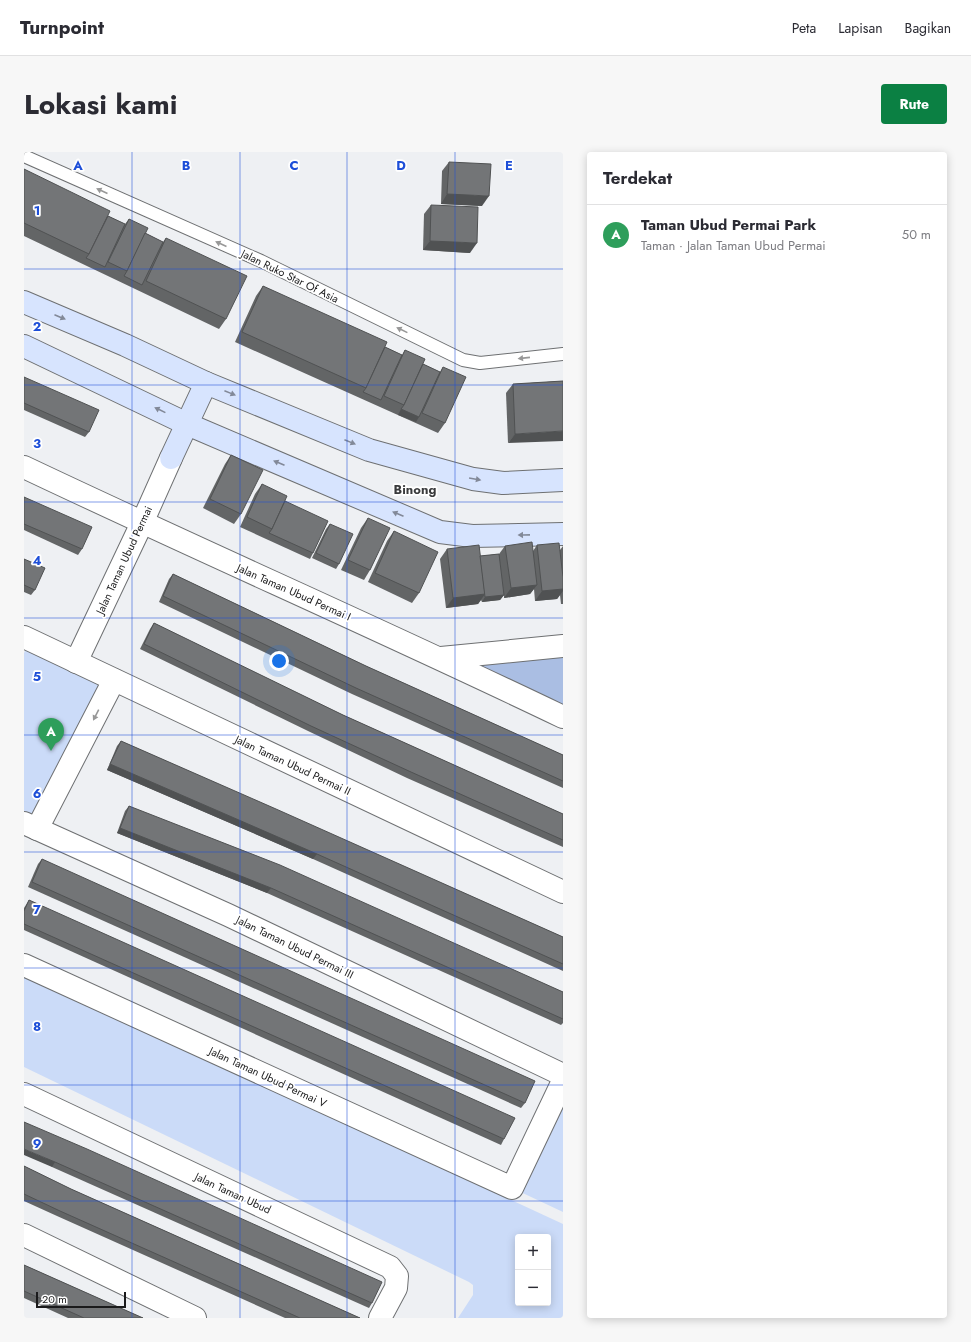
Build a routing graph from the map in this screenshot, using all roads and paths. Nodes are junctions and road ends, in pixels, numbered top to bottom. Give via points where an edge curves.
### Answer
1 (24, 156) edge
2 (24, 302) edge
3 (24, 346) edge
4 (563, 354) edge
5 (206, 383) junction
6 (187, 424) junction
7 (24, 467) edge
8 (563, 480) edge
9 (142, 523) junction
10 (563, 534) edge
11 (26, 643) edge
12 (563, 646) edge
13 (440, 658) junction
14 (76, 662) junction
15 (114, 680) junction
16 (563, 717) edge
17 (31, 826) edge
18 (563, 892) edge
19 (24, 965) edge
20 (563, 1075) edge
21 (563, 1081) edge
22 (24, 1094) edge
23 (24, 1235) edge
24 (195, 1318) edge
25 (380, 1318) edge

4 -> 1 lane, Jalan Ruko Star Of Asia via 480,363 463,360 261,261
2 -> 5 street
6 -> 3 street
5 - 6 street
5 -> 8 street via 368,450 473,479 503,483
6 - 9 street, Jalan Taman Ubud Permai
10 -> 6 street via 472,536 440,532
7 - 9 street, Jalan Taman Ubud Permai I
9 - 13 street, Jalan Taman Ubud Permai I
9 - 14 street, Jalan Taman Ubud Permai
11 - 14 street, Jalan Taman Ubud Permai II
12 - 13 street
13 - 16 street, Jalan Taman Ubud Permai I
14 - 15 street, Jalan Taman Ubud Permai II
15 -> 17 street
15 - 18 street, Jalan Taman Ubud Permai II
17 - 20 street, Jalan Taman Ubud Permai III via 228,915
19 - 21 street, Jalan Taman Ubud Permai V via 512,1188
22 - 25 street, Jalan Taman Ubud via 390,1267 397,1276 396,1288
23 - 24 street

